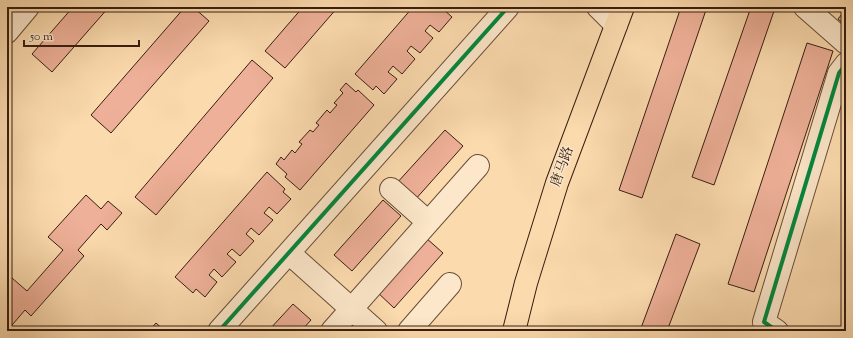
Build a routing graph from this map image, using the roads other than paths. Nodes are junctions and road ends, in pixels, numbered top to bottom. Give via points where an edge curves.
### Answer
1 (28, 7) edge
2 (508, 7) edge
3 (598, 7) edge
4 (812, 9) edge
5 (620, 16) edge
6 (7, 32) edge
7 (846, 43) edge
8 (846, 64) edge
9 (478, 166) dead end
10 (391, 189) dead end
11 (428, 222) junction
12 (289, 253) junction
13 (450, 284) dead end
14 (352, 309) junction
15 (219, 331) edge
16 (332, 331) edge
17 (376, 331) edge
18 (408, 331) edge
19 (514, 331) edge
20 (777, 331) edge

1 - 6 street
2 - 12 street
3 - 5 street
4 - 7 street
5 - 19 main road, 唐马路 via 557,182
8 - 20 street via 839,74 764,322
9 - 11 street
10 - 11 street
11 - 14 street
12 - 14 street
12 - 15 street
13 - 18 street
14 - 16 street
14 - 17 street

